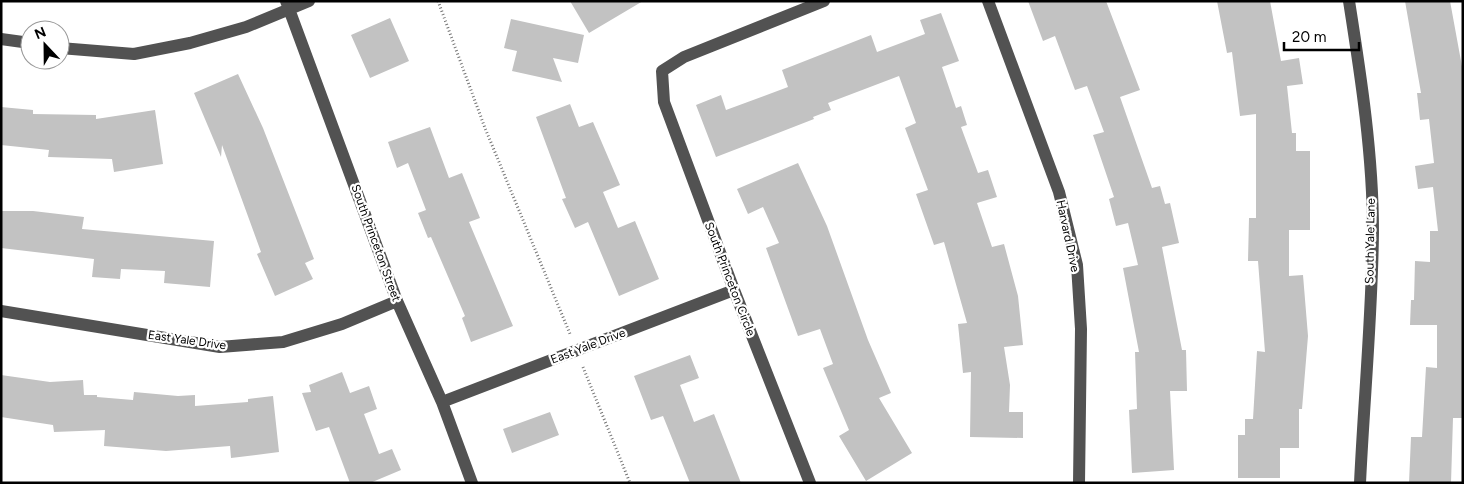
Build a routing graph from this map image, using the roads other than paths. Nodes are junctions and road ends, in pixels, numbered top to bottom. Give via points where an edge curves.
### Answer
1 (309, 1) edge
2 (824, 1) edge
3 (988, 1) edge
4 (1350, 1) edge
5 (288, 5) edge
6 (1, 39) edge
7 (20, 42) edge
8 (70, 49) edge
9 (734, 290) junction
10 (396, 301) junction
11 (1, 310) edge
12 (442, 402) junction
13 (472, 483) edge
14 (810, 483) edge
15 (1079, 483) edge
16 (1360, 483) edge

1 - 5 street
2 - 9 street, South Princeton Circle via 684,58 662,71 664,102
3 - 15 street, Harvard Drive via 1059,192 1076,265 1081,328
4 - 16 street, South Yale Lane via 1370,164 1373,232
5 - 8 street via 246,27 190,44 134,54
5 - 10 street, South Princeton Street
6 - 7 street
9 - 12 street, East Yale Drive
9 - 14 street, South Princeton Circle
10 - 11 street, East Yale Drive via 342,324 283,342 220,347
10 - 12 street, South Princeton Street
12 - 13 street, South Princeton Street

